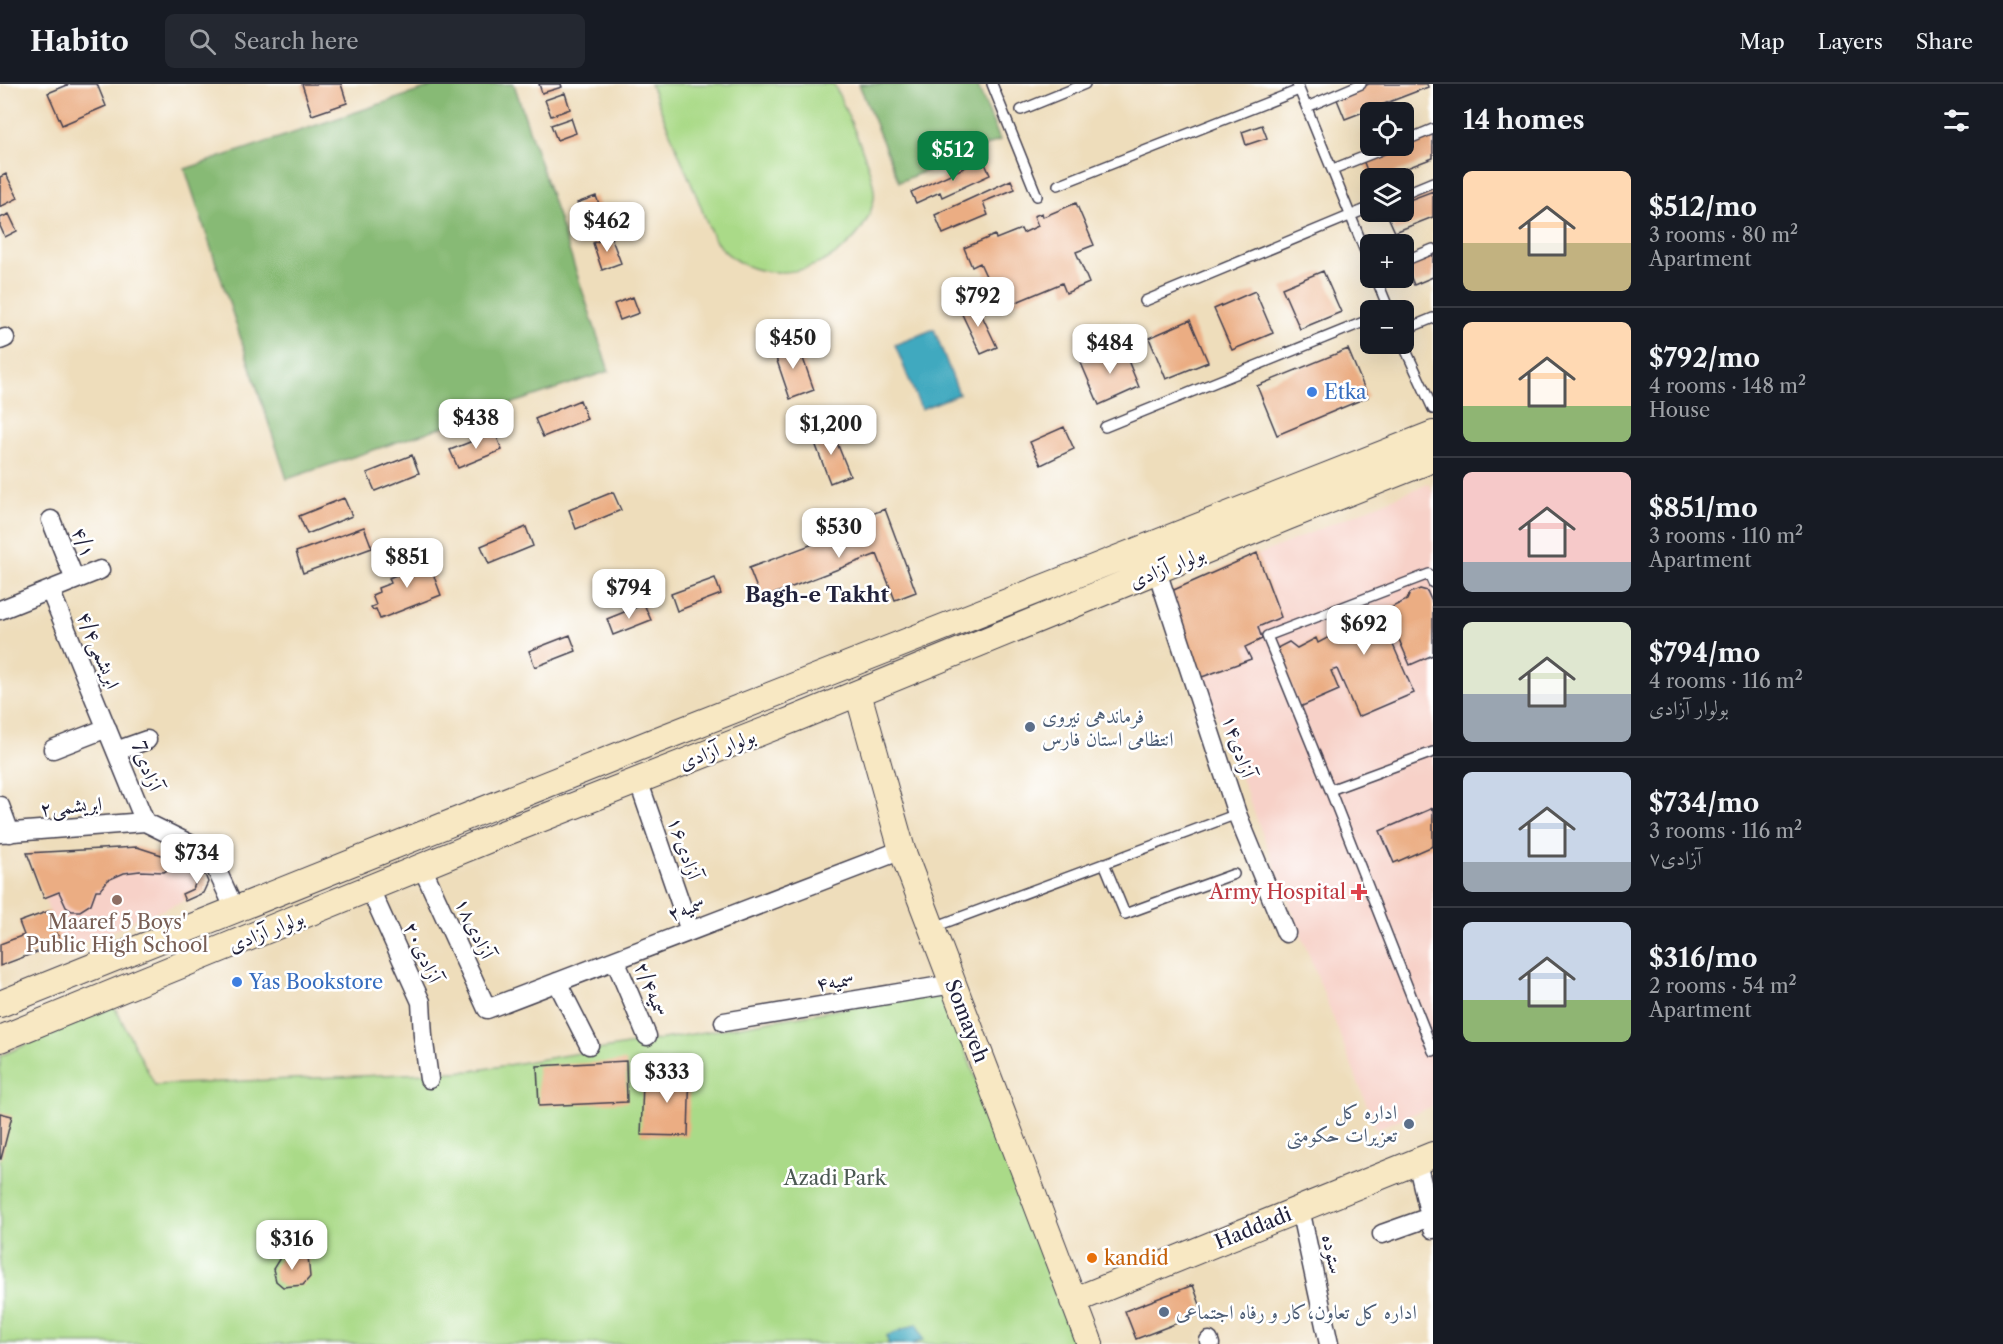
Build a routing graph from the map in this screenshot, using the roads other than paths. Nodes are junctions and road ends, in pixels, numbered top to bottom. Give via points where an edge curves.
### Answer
1 (992, 84) edge
2 (1085, 84) edge
3 (1361, 84) edge
4 (1298, 87) edge
5 (1307, 107) junction
6 (1021, 110) dead end
7 (1433, 129) edge
8 (1414, 137) edge
9 (1366, 156) edge
10 (1333, 169) junction
11 (1433, 183) edge
12 (1058, 185) dead end
13 (1414, 190) edge
14 (1037, 196) dead end
15 (1360, 211) edge
16 (1350, 215) junction
17 (1360, 239) edge
18 (1433, 249) edge
19 (1414, 257) edge
20 (1144, 301) dead end
21 (1433, 318) edge
22 (1360, 323) edge
23 (1414, 326) edge
24 (1408, 354) edge
25 (1433, 409) edge
26 (1106, 426) dead end
27 (1433, 434) edge
28 (1433, 459) edge
29 (51, 520) dead end
30 (100, 570) dead end
31 (1157, 571) junction
32 (75, 580) junction
33 (1433, 583) edge
34 (50, 590) junction
35 (0, 610) edge
36 (858, 693) junction
37 (106, 728) junction
38 (147, 740) dead end
39 (655, 741) junction
40 (53, 749) dead end
41 (116, 751) junction
42 (1433, 752) edge
43 (665, 770) junction
44 (638, 780) junction
45 (1330, 789) junction
46 (0, 807) edge
47 (1238, 814) junction
48 (145, 822) junction
49 (5, 833) edge
50 (902, 850) junction
51 (1104, 863) junction
52 (422, 867) junction
53 (1234, 874) dead end
54 (370, 889) junction
55 (235, 909) junction
56 (931, 928) junction
57 (690, 931) junction
58 (1286, 933) dead end
59 (615, 960) junction
60 (557, 982) junction
61 (953, 984) junction
62 (0, 1004) edge
63 (487, 1009) joint
64 (724, 1022) dead end
65 (648, 1036) dead end
66 (0, 1040) edge
67 (589, 1045) dead end
68 (1433, 1051) edge
69 (429, 1079) dead end
70 (1425, 1159) edge
71 (1300, 1209) junction
72 (1432, 1223) edge
73 (1382, 1234) dead end
74 (1073, 1301) junction
75 (1090, 1344) edge
76 (1329, 1344) edge

1 - 14 lane
2 - 6 lane
3 - 5 lane
4 - 5 lane
4 - 12 lane
5 - 10 lane
7 - 8 lane
9 - 10 lane
10 - 16 lane
11 - 13 lane
15 - 16 lane
16 - 17 lane
16 - 20 lane
18 - 19 lane
21 - 23 lane
22 - 26 lane
24 - 25 lane
27 - 39 main road, بولوار آزادی
28 - 31 main road, بولوار آزادی
29 - 32 street, ۴/۱
30 - 32 street
31 - 36 main road, بولوار آزادی
31 - 47 street, آزادی۱۴
32 - 34 street
33 - 45 lane via 1429,574 1267,636
34 - 35 street
34 - 37 street, ابریشمی۴/۴
36 - 43 main road, بولوار آزادی
36 - 50 main road, Somayeh
37 - 40 street
37 - 41 street, 7آزادی
38 - 41 street
39 - 43 main road
39 - 55 main road, بولوار آزادی
41 - 48 street, 7آزادی
42 - 45 lane
43 - 44 main road, بولوار آزادی
44 - 52 main road, بولوار آزادی
44 - 57 street, آزادی۱۶
45 - 68 lane
46 - 49 street
47 - 51 lane
47 - 58 street, آزادی۱۴
48 - 49 street, ابریشمی۲
48 - 55 street via 202,850 213,862
50 - 56 main road, Somayeh
50 - 57 street, ۲سمیه
51 - 53 lane via 1125,914
51 - 56 lane
52 - 54 main road, بولوار آزادی
52 - 63 street, آزادی۱۸
54 - 66 main road, بولوار آزادی
54 - 69 street, آزادی۲۰ via 421,1002
55 - 62 main road, بولوار آزادی
56 - 61 main road, Somayeh
57 - 59 street, ۲سمیه
59 - 60 street, ۲سمیه
59 - 65 street, سمیه۲/۴
60 - 63 street, ۲سمیه
60 - 67 street
61 - 64 street, سمیه۴
61 - 74 main road, Somayeh
70 - 71 main road, Haddadi
70 - 72 street
71 - 74 main road, Haddadi
71 - 76 street, ستوده
72 - 73 street
74 - 75 main road, Somayeh

